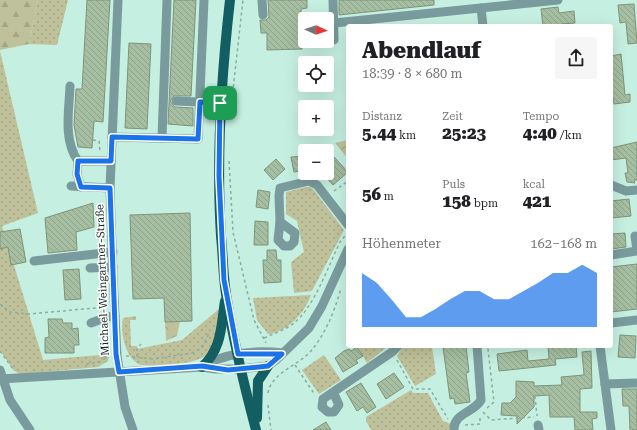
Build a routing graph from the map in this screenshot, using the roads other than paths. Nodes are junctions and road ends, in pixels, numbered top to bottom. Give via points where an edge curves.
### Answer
1 (118, 0) edge
2 (167, 0) edge
3 (204, 0) edge
4 (230, 0) edge
5 (262, 0) edge
6 (333, 0) edge
7 (558, 0) edge
8 (481, 8) junction
9 (334, 12) edge
10 (263, 15) dead end
11 (366, 23) edge
12 (334, 24) edge
13 (483, 24) edge
14 (70, 86) dead end
15 (176, 101) dead end
16 (200, 102) junction
17 (220, 103) junction
18 (112, 137) junction
19 (162, 138) junction
20 (78, 161) junction
21 (111, 161) junction
22 (71, 186) dead end
23 (613, 186) edge
24 (81, 187) junction
25 (110, 188) junction
26 (637, 190) edge
27 (280, 222) dead end
28 (346, 222) edge
29 (635, 236) dead end
30 (637, 251) edge
31 (113, 252) junction
32 (346, 253) edge
33 (613, 255) edge
34 (34, 261) dead end
35 (113, 267) junction
36 (90, 268) dead end
37 (226, 293) junction
38 (115, 316) junction
39 (637, 320) edge
40 (613, 322) edge
41 (91, 323) dead end
42 (478, 348) edge
43 (600, 348) edge
44 (395, 349) edge
45 (238, 354) junction
46 (282, 354) junction
47 (202, 366) junction
48 (268, 366) junction
49 (240, 369) junction
50 (0, 370) edge
51 (119, 372) junction
52 (1, 379) edge
53 (637, 383) edge
54 (605, 384) junction
55 (333, 392) junction
56 (455, 425) edge
57 (30, 430) edge
58 (133, 430) edge
59 (257, 430) edge
60 (611, 430) edge

1 - 18 street, Michael-Weingartner-Straße
2 - 19 street
3 - 16 street
4 - 17 main road
5 - 10 street
6 - 9 street
7 - 8 street
8 - 11 street
8 - 13 street
11 - 12 street
14 - 20 street via 69,138 73,154
15 - 16 street
16 - 17 street
16 - 19 street via 198,139
17 - 37 main road via 219,182
18 - 19 street
18 - 21 street, Michael-Weingartner-Straße
20 - 21 street
20 - 24 street via 77,174
21 - 25 street, Michael-Weingartner-Straße
22 - 24 street
23 - 26 street via 626,191
24 - 25 street
25 - 31 street, Michael-Weingartner-Straße
27 - 28 street via 279,191 283,186 312,181
29 - 30 street
30 - 33 street
31 - 34 street
31 - 35 street, Michael-Weingartner-Straße
32 - 46 street via 309,328
35 - 36 street
35 - 38 street, Michael-Weingartner-Straße
37 - 45 main road
37 - 47 main road via 220,338 213,354
38 - 41 street
38 - 51 street, Michael-Weingartner-Straße
39 - 40 street
42 - 56 street via 482,392 480,409
43 - 54 street
44 - 55 street
45 - 46 street
45 - 47 street via 220,357
45 - 49 main road
46 - 48 street
47 - 49 street via 214,369
47 - 51 street
48 - 49 street
48 - 59 main road via 260,375 257,386
49 - 59 main road
50 - 52 street
51 - 52 street
51 - 58 street, Michael-Weingartner-Straße via 124,408
52 - 57 street via 10,400
53 - 54 street
54 - 60 street
55 - 55 street via 322,402 322,407 326,411 336,410 339,402

